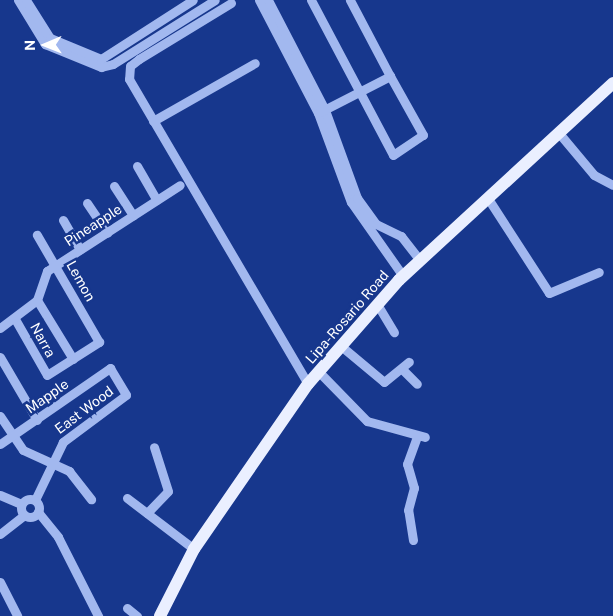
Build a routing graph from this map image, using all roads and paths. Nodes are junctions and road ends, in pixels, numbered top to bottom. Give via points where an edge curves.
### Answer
1 (18, 0) edge
2 (26, 0) edge
3 (193, 0) edge
4 (215, 0) edge
5 (259, 0) edge
6 (268, 0) edge
7 (311, 0) edge
8 (350, 0) edge
9 (231, 4) dead end
10 (254, 63) dead end
11 (390, 76) junction
12 (613, 83) edge
13 (360, 91) junction
14 (321, 111) junction
15 (153, 120) junction
16 (558, 132) junction
17 (137, 166) dead end
18 (180, 185) dead end
19 (613, 185) edge
20 (114, 186) dead end
21 (487, 197) junction
22 (156, 200) junction
23 (87, 203) dead end
24 (133, 215) junction
25 (63, 220) dead end
26 (383, 230) junction
27 (107, 233) junction
28 (37, 234) dead end
29 (375, 238) junction
30 (80, 250) junction
31 (420, 260) junction
32 (57, 265) junction
33 (599, 272) dead end
34 (403, 276) junction
35 (37, 300) junction
36 (378, 304) junction
37 (15, 319) junction
38 (0, 328) edge
39 (394, 332) dead end
40 (341, 346) junction
41 (0, 357) edge
42 (73, 358) junction
43 (319, 372) junction
44 (308, 384) junction
45 (417, 384) dead end
46 (126, 395) joint
47 (0, 416) edge
48 (37, 420) junction
49 (13, 438) junction
50 (0, 444) edge
51 (154, 446) dead end
52 (51, 464) junction
53 (0, 495) edge
54 (127, 498) dead end
55 (35, 500) junction
56 (91, 500) dead end
57 (21, 504) junction
58 (38, 512) junction
59 (147, 513) junction
60 (24, 515) junction
61 (0, 534) edge
62 (412, 540) dead end
63 (194, 549) junction
64 (0, 582) edge
65 (126, 608) dead end
66 (17, 616) edge
67 (98, 616) edge
68 (137, 616) edge
69 (160, 616) edge

1 - 4 street via 45,44 101,66 113,64
2 - 3 street via 50,38 101,59
5 - 14 street
6 - 14 street
7 - 13 street
8 - 11 street
9 - 15 street via 130,66 129,78
10 - 15 street
11 - 13 street
11 - 13 street via 423,135 393,155
12 - 16 main road, Lipa-Rosario Road
13 - 14 street
14 - 26 street via 357,198
14 - 29 street via 351,202
15 - 44 street
16 - 19 street via 594,175
16 - 21 main road, Lipa-Rosario Road
17 - 22 street
18 - 22 street, Pineapple
20 - 24 street
21 - 31 main road, Lipa-Rosario Road
21 - 33 street via 550,293
22 - 24 street, Pineapple
23 - 27 street
24 - 27 street, Pineapple
25 - 30 street
26 - 29 street
26 - 31 street via 401,236
27 - 30 street, Pineapple
28 - 32 street, Lemon
29 - 34 street
30 - 32 street, Pineapple
31 - 34 main road, Lipa-Rosario Road
32 - 35 street, Pineapple via 43,278
32 - 42 street, Lemon via 99,342
34 - 36 main road, Lipa-Rosario Road
35 - 37 street
35 - 42 street
36 - 39 street
36 - 40 main road, Lipa-Rosario Road
37 - 38 street
37 - 42 street, Narra via 47,375
40 - 43 main road, Lipa-Rosario Road
40 - 45 street via 380,381 388,381 406,365
41 - 48 street
43 - 44 main road, Lipa-Rosario Road
43 - 62 street via 367,420 421,436 407,464 414,488 408,510
44 - 63 main road, Lipa-Rosario Road
46 - 48 street, Mapple via 110,368
46 - 52 street, East Wood via 63,442
47 - 49 street
48 - 49 street, Mapple
49 - 50 street, Mapple
49 - 52 street via 23,450
51 - 59 street via 168,491
52 - 55 street, East Wood
52 - 56 street via 69,471
53 - 57 street
54 - 59 street
55 - 57 street
55 - 58 street
57 - 60 street
58 - 60 street
58 - 67 street via 58,537
59 - 63 street
60 - 61 street
63 - 69 main road, Lipa-Rosario Road
64 - 66 street
65 - 68 street

